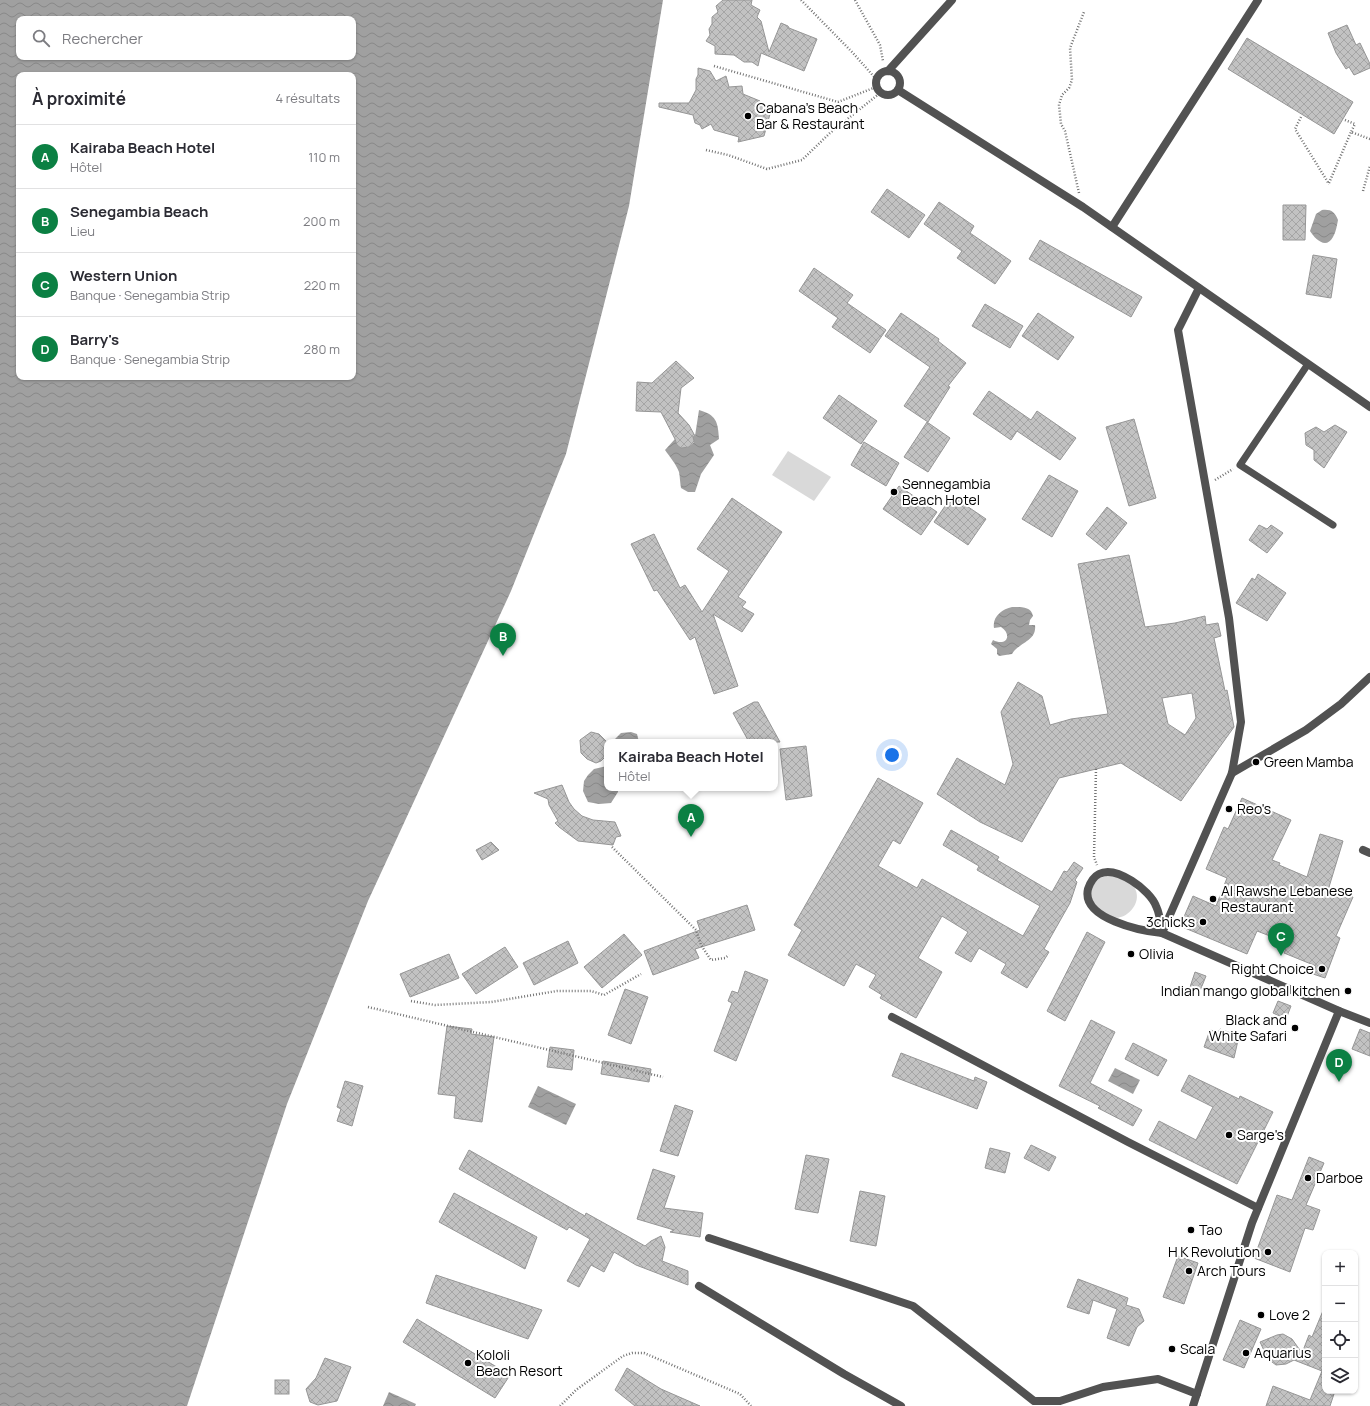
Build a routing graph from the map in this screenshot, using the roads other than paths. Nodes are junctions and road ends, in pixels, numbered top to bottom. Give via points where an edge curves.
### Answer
1 (952, 0) edge
2 (1258, 0) edge
3 (886, 72) junction
4 (898, 90) junction
5 (1112, 227) junction
6 (1199, 288) junction
7 (1308, 364) junction
8 (1370, 407) edge
9 (1333, 525) dead end
10 (1370, 677) edge
11 (1232, 773) junction
12 (1162, 933) junction
13 (1339, 1011) junction
14 (892, 1017) dead end
15 (1370, 1023) edge
16 (1258, 1208) junction
17 (709, 1238) dead end
18 (700, 1286) dead end
19 (1197, 1394) junction
20 (901, 1406) edge
21 (1193, 1406) edge

1 - 3 street
2 - 5 street
3 - 4 street via 896,74 900,86
3 - 4 street via 881,73 878,87 888,96
4 - 5 street
5 - 6 street
6 - 7 street
6 - 11 street via 1178,330 1229,618 1241,722
7 - 8 street
7 - 9 lane via 1240,465
10 - 11 street via 1341,704 1306,730
11 - 12 street
12 - 12 street via 1156,905 1149,894 1128,878 1105,872 1092,881 1088,891 1090,902 1096,912 1128,926
12 - 13 street
13 - 15 street
13 - 16 street
14 - 16 street
16 - 19 street
17 - 19 street via 913,1306 1034,1402 1060,1402 1103,1387 1158,1379
18 - 20 street
19 - 21 street

